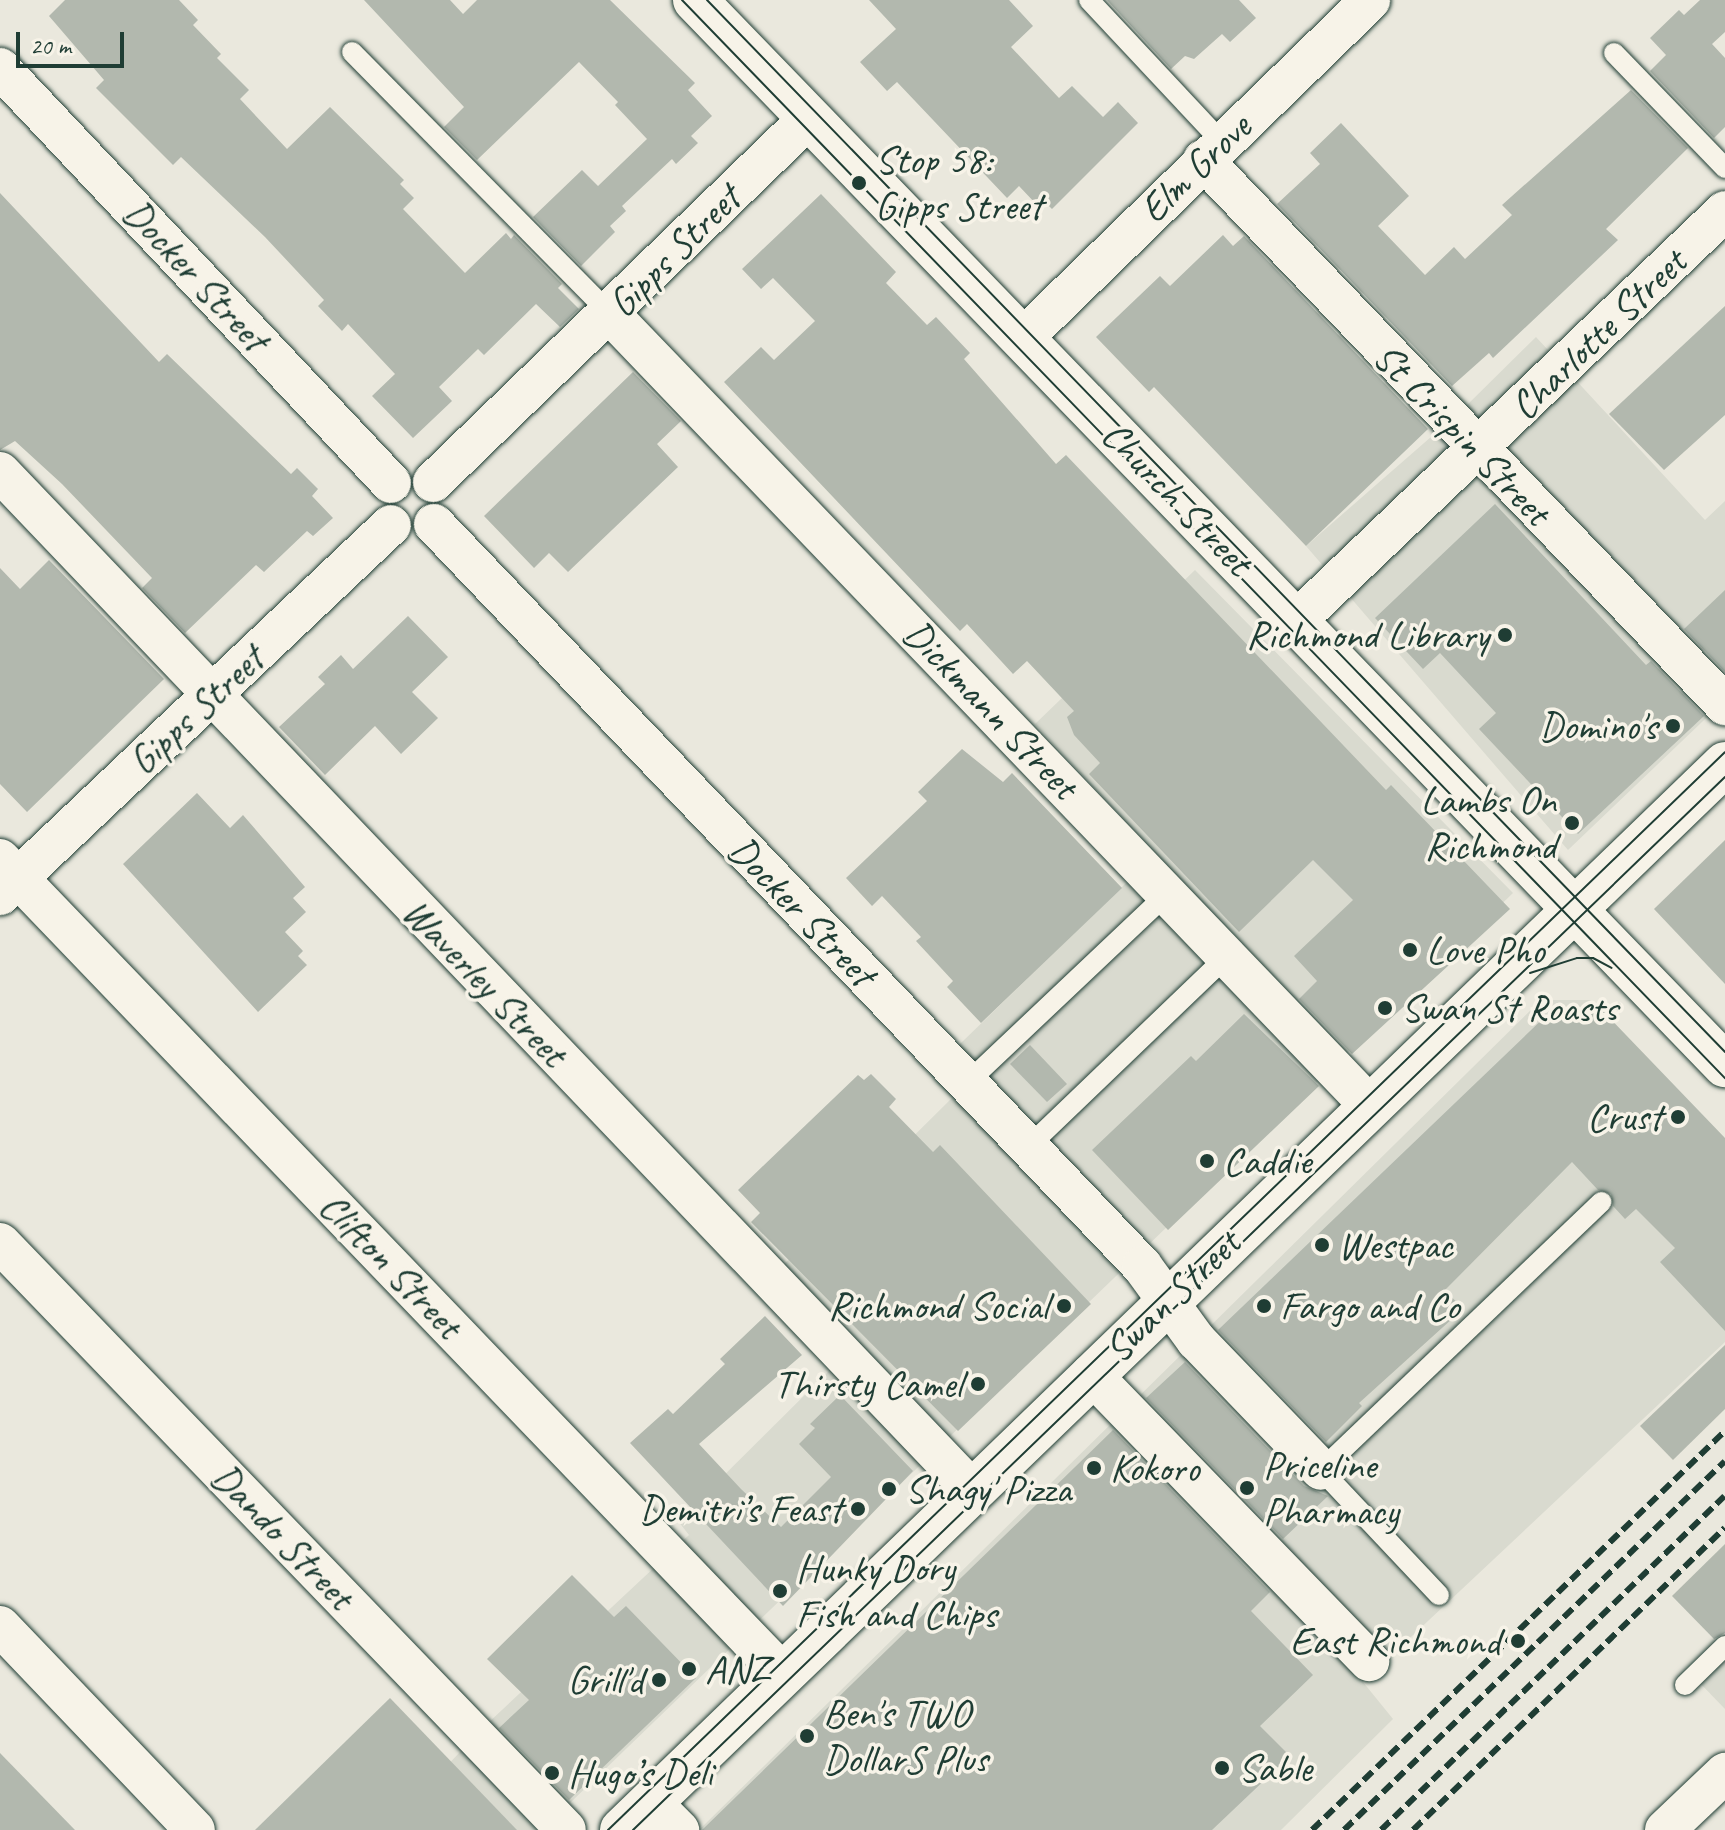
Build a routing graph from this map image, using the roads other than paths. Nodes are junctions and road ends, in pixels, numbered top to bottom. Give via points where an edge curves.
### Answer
1 (695, 0) edge
2 (1089, 0) edge
3 (1370, 0) edge
4 (352, 52) dead end
5 (1614, 53) dead end
6 (0, 68) edge
7 (809, 118) junction
8 (1212, 151) junction
9 (1725, 168) edge
10 (1725, 211) edge
11 (610, 314) junction
12 (1023, 338) junction
13 (1478, 448) junction
14 (0, 472) edge
15 (433, 482) junction
16 (391, 483) junction
17 (434, 524) junction
18 (391, 525) junction
19 (1296, 621) junction
20 (211, 697) junction
21 (1725, 705) edge
22 (1725, 764) edge
23 (6, 877) edge
24 (1169, 892) junction
25 (1575, 910) junction
26 (1227, 956) junction
27 (1725, 1065) edge
28 (967, 1083) junction
29 (1370, 1106) junction
30 (1027, 1148) junction
31 (1601, 1202) dead end
32 (0, 1243) edge
33 (1168, 1299) junction
34 (1091, 1374) junction
35 (1321, 1470) junction
36 (972, 1490) junction
37 (1439, 1595) dead end
38 (0, 1626) edge
39 (1725, 1646) edge
40 (1369, 1661) dead end
41 (782, 1673) junction
42 (1685, 1685) dead end
43 (1725, 1773) edge
44 (650, 1821) edge
45 (195, 1830) edge
46 (566, 1830) edge
47 (1665, 1830) edge

1 - 7 main road, Church Street
2 - 8 lane
3 - 8 street, Elm Grove
4 - 11 lane
5 - 9 lane
6 - 16 street, Docker Street
7 - 11 street, Gipps Street
7 - 12 main road, Church Street
8 - 12 street, Elm Grove
8 - 13 street, St Crispin Street
10 - 13 street, Charlotte Street
11 - 15 street, Gipps Street
11 - 24 street, Dickmann Street
12 - 19 main road, Church Street
13 - 19 street, Charlotte Street
13 - 21 street, St Crispin Street
14 - 20 street, Waverley Street
15 - 16 street via 407,474
15 - 17 street via 442,507
16 - 18 street via 383,509
17 - 18 street via 418,533
17 - 28 street, Docker Street
18 - 20 street, Gipps Street
19 - 25 main road, Church Street
20 - 23 street, Gipps Street
20 - 36 street, Waverley Street
22 - 25 main road, Swan Street
23 - 41 street, Clifton Street
24 - 26 street, Dickmann Street
24 - 28 lane
25 - 27 main road, Church Street
25 - 29 main road, Swan Street
26 - 29 street, Dickmann Street
26 - 30 lane
28 - 30 street, Docker Street
29 - 33 main road, Swan Street
30 - 33 street, Docker Street
31 - 35 lane
32 - 46 street, Dando Street
33 - 34 main road, Swan Street
33 - 35 street, Docker Street via 1196,1340
34 - 36 main road, Swan Street
34 - 40 street
35 - 37 lane
36 - 41 main road, Swan Street
38 - 45 street
39 - 42 lane
41 - 44 main road, Swan Street
43 - 47 street

